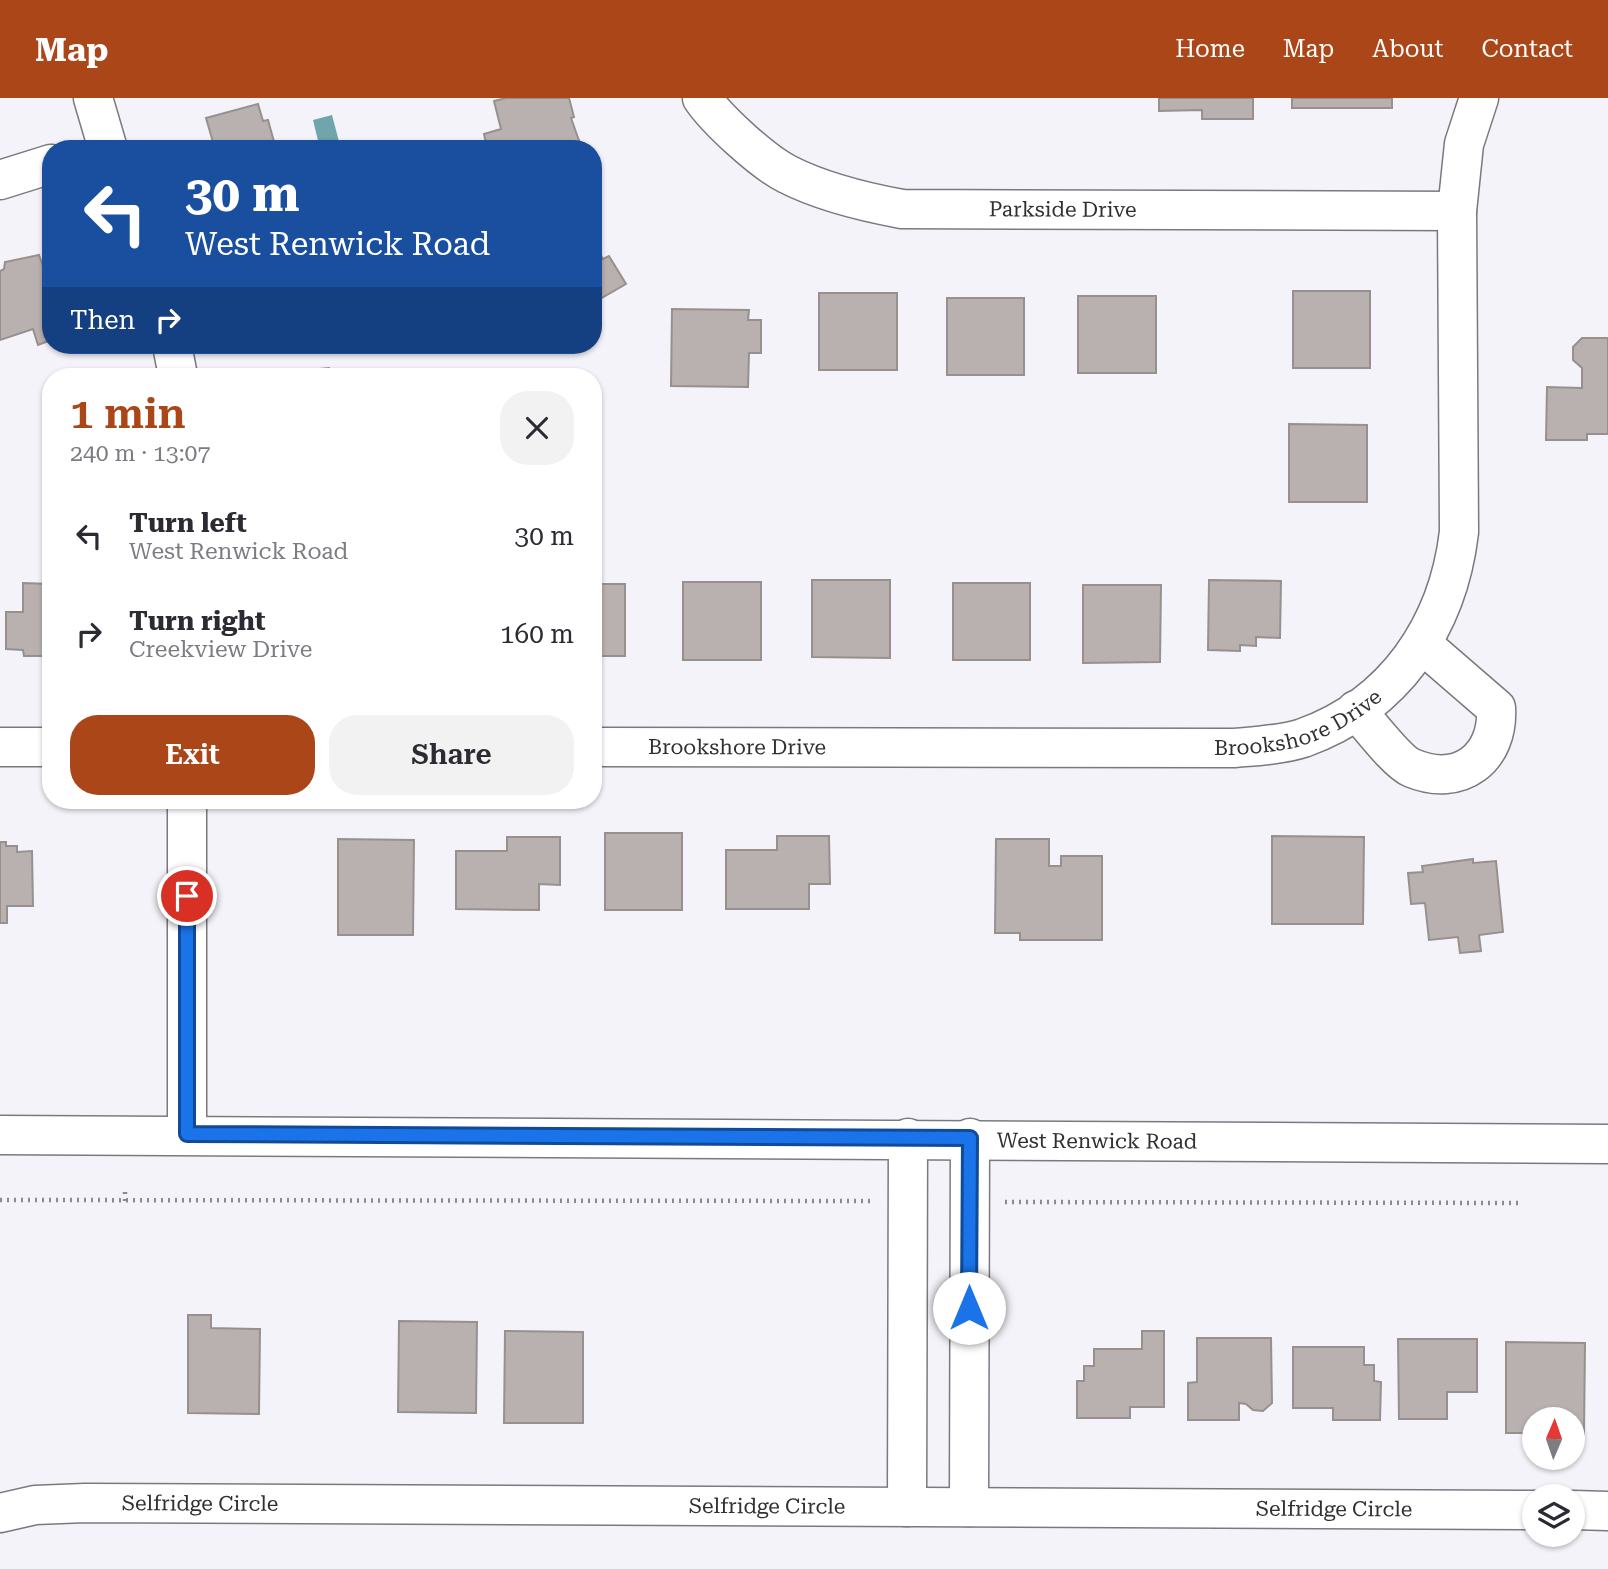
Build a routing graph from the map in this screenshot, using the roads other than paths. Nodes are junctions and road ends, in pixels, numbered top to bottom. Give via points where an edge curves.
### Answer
1 (93, 98) edge
2 (702, 98) edge
3 (1479, 98) edge
4 (103, 140) edge
5 (42, 167) edge
6 (0, 180) edge
7 (1457, 211) junction
8 (1422, 644) junction
9 (1356, 710) junction
10 (0, 747) edge
11 (42, 747) edge
12 (602, 747) edge
13 (187, 809) edge
14 (187, 1134) junction
15 (0, 1135) edge
16 (908, 1138) junction
17 (970, 1138) junction
18 (1608, 1144) edge
19 (907, 1507) junction
20 (969, 1507) junction
21 (1522, 1510) edge
22 (1585, 1510) edge
23 (1608, 1511) edge
24 (0, 1513) edge

1 - 4 street
2 - 7 street, Parkside Drive via 714,115 786,173 859,201 902,209
3 - 7 street, Brookshore Drive via 1462,155
5 - 6 street
7 - 8 street, Brookshore Drive via 1459,532 1450,585
8 - 9 street, Brookshore Drive via 1388,686
8 - 9 street via 1496,708 1497,727 1488,748 1469,770 1441,775 1410,767
9 - 12 street, Brookshore Drive via 1301,738 1234,748
10 - 11 street
13 - 14 street
14 - 15 street, West Renwick Road
14 - 16 street, West Renwick Road
16 - 17 street, West Renwick Road
16 - 19 street
17 - 18 street, West Renwick Road
17 - 20 street
19 - 20 street, Selfridge Circle
19 - 24 street, Selfridge Circle via 85,1503 35,1505
20 - 21 street, Selfridge Circle
22 - 23 street

